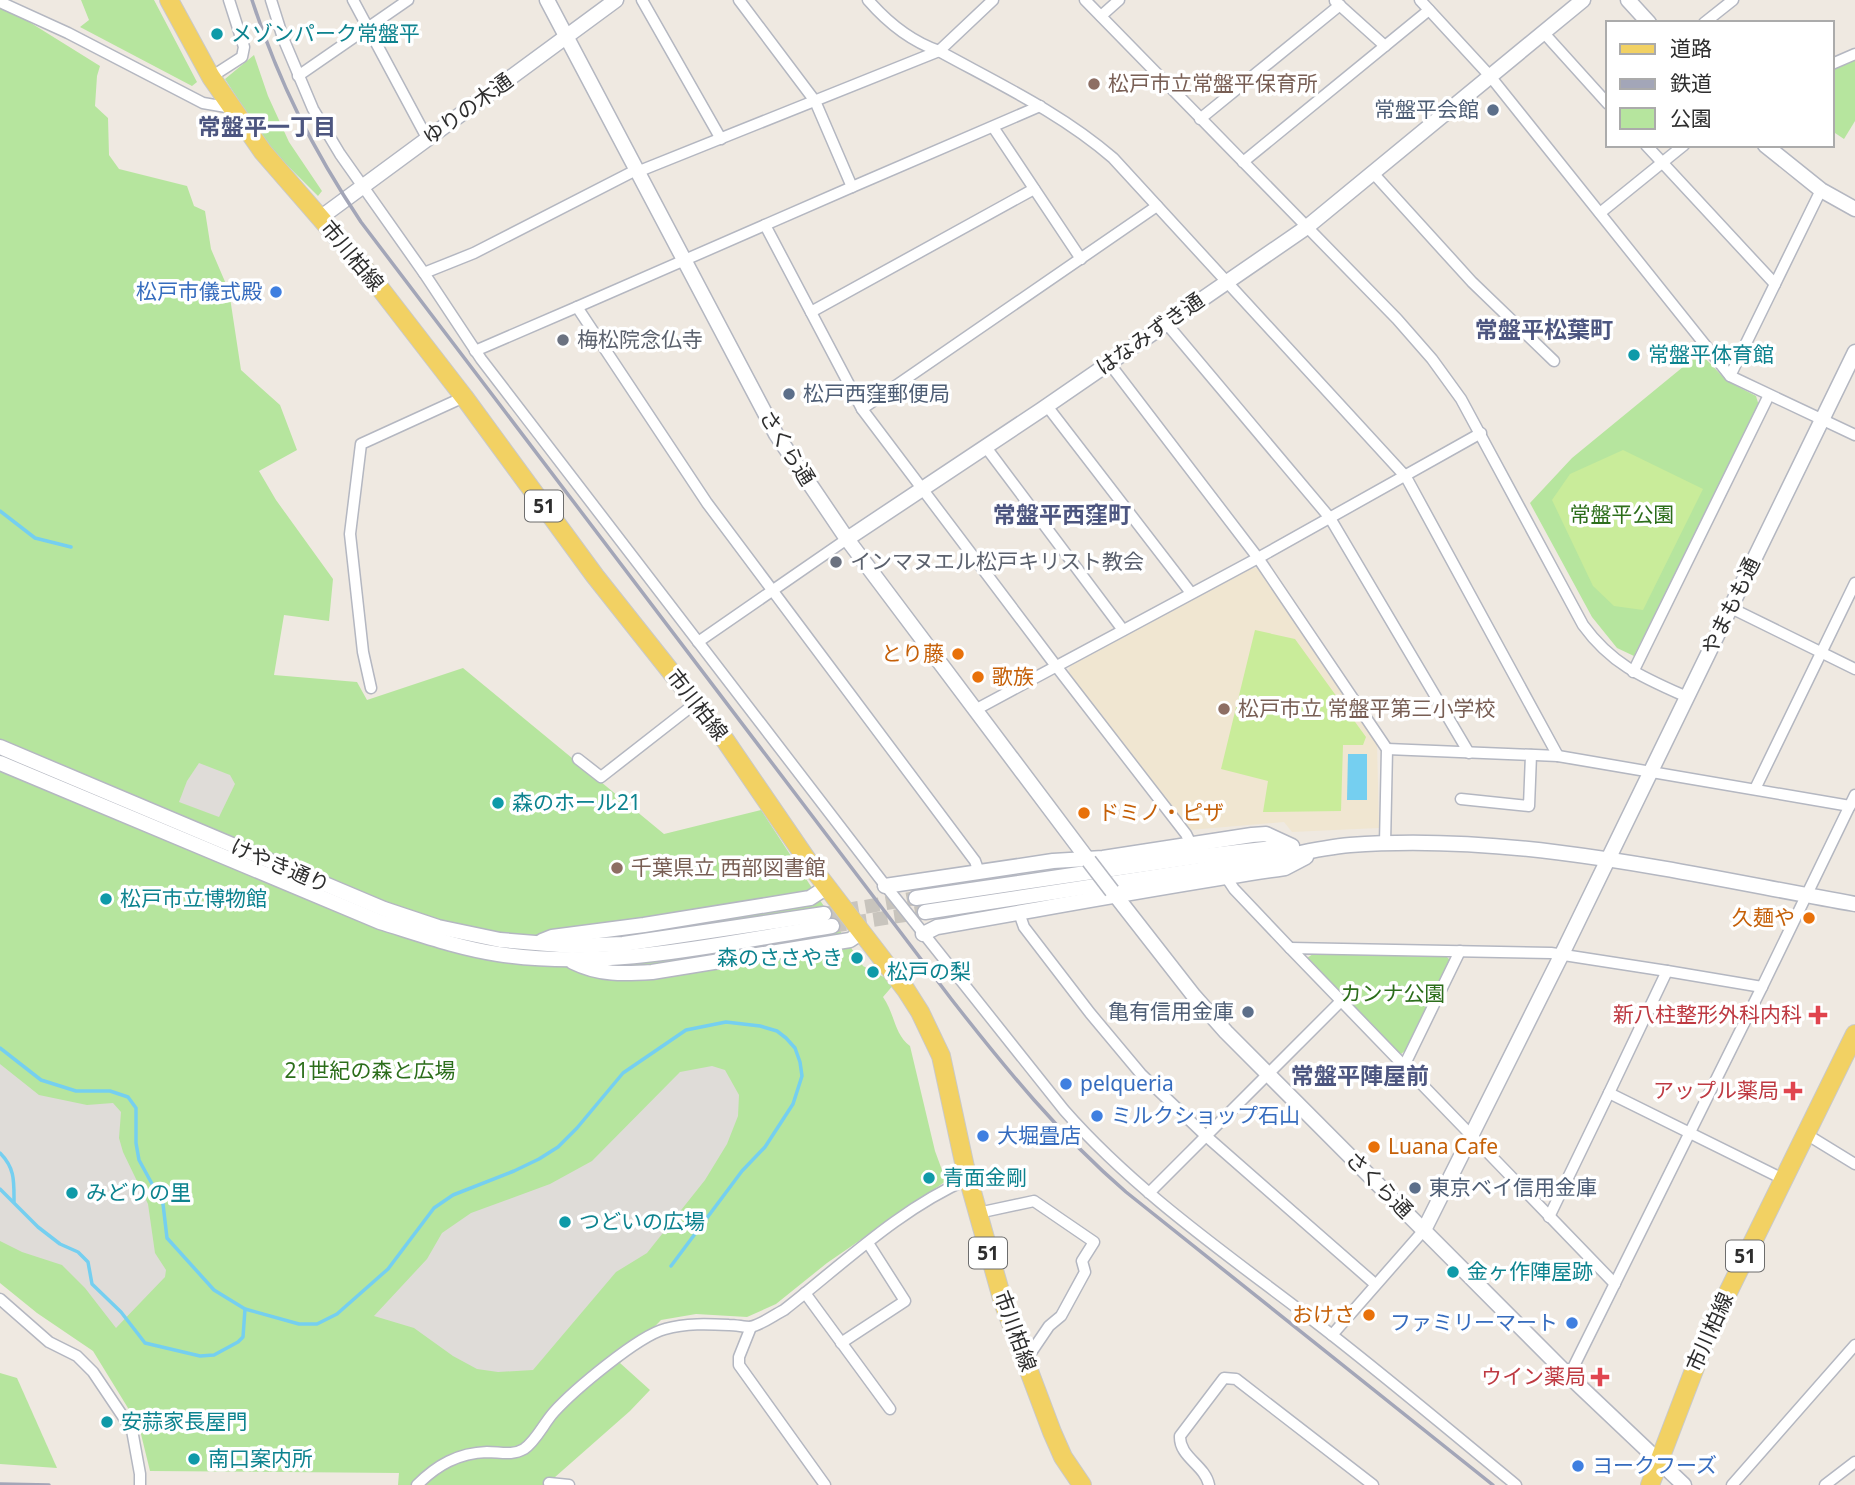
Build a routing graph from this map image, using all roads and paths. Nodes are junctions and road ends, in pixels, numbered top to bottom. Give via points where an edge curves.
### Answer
1 (169, 0) edge
2 (229, 0) edge
3 (271, 0) edge
4 (353, 0) edge
5 (408, 0) edge
6 (547, 0) edge
7 (616, 0) edge
8 (642, 0) edge
9 (739, 0) edge
10 (868, 0) edge
11 (993, 0) edge
12 (1085, 0) edge
13 (1119, 0) edge
14 (1420, 0) edge
15 (1583, 0) edge
16 (1628, 0) edge
17 (1732, 0) edge
18 (0, 2) edge
19 (1337, 2) edge
20 (1429, 10) junction
21 (1101, 16) junction
22 (1647, 21) edge
23 (1706, 21) edge
24 (368, 28) junction
25 (1543, 33) junction
26 (565, 36) junction
27 (1385, 46) junction
28 (939, 51) junction
29 (1855, 54) edge
30 (1834, 63) edge
31 (211, 76) junction
32 (298, 76) junction
33 (1490, 76) junction
34 (815, 101) junction
35 (1606, 102) edge
36 (1040, 106) junction
37 (232, 108) junction
38 (1200, 119) junction
39 (993, 127) junction
40 (427, 138) junction
41 (721, 139) junction
42 (1648, 147) edge
43 (1682, 147) edge
44 (1767, 147) edge
45 (1243, 162) junction
46 (1662, 163) junction
47 (637, 171) junction
48 (1373, 173) junction
49 (362, 186) junction
50 (852, 187) junction
51 (1034, 189) junction
52 (1821, 190) junction
53 (1157, 206) junction
54 (1855, 209) edge
55 (1600, 213) junction
56 (320, 218) junction
57 (765, 225) junction
58 (1307, 227) junction
59 (1080, 259) junction
60 (684, 260) junction
61 (424, 273) junction
62 (1226, 281) junction
63 (1775, 284) junction
64 (577, 307) junction
65 (811, 312) junction
66 (1166, 323) junction
67 (475, 351) junction
68 (1855, 352) edge
69 (1554, 361) dead end
70 (1109, 363) junction
71 (1730, 376) junction
72 (1769, 395) junction
73 (464, 397) junction
74 (1047, 406) junction
75 (862, 409) junction
76 (1822, 419) junction
77 (1481, 433) junction
78 (1855, 435) edge
79 (985, 446) junction
80 (1406, 477) junction
81 (923, 490) junction
82 (1330, 518) junction
83 (847, 539) junction
84 (1258, 558) junction
85 (1855, 583) edge
86 (773, 590) junction
87 (1191, 593) junction
88 (1731, 608) junction
89 (1123, 630) junction
90 (698, 642) junction
91 (1821, 652) junction
92 (1056, 666) junction
93 (1855, 669) edge
94 (1633, 672) junction
95 (371, 688) dead end
96 (1687, 697) junction
97 (697, 702) junction
98 (975, 710) junction
99 (0, 747) edge
100 (1387, 749) junction
101 (1469, 753) junction
102 (1531, 755) junction
103 (1558, 756) junction
104 (579, 759) dead end
105 (0, 763) edge
106 (1650, 773) junction
107 (1755, 789) junction
108 (1855, 795) edge
109 (1461, 799) dead end
110 (1850, 806) junction
111 (1191, 844) junction
112 (1385, 844) junction
113 (1292, 846) junction
114 (1323, 849) junction
115 (1088, 860) junction
116 (1607, 860) junction
117 (979, 872) junction
118 (1226, 877) junction
119 (886, 886) junction
120 (827, 887) junction
121 (1114, 893) junction
122 (1806, 896) junction
123 (916, 898) tunnel mouth
124 (1855, 904) edge
125 (925, 912) tunnel mouth
126 (1019, 913) junction
127 (828, 920) tunnel mouth
128 (862, 932) junction
129 (923, 934) junction
130 (534, 943) junction
131 (1290, 948) junction
132 (1460, 951) junction
133 (570, 953) junction
134 (1562, 954) junction
135 (1667, 971) junction
136 (1762, 987) junction
137 (1340, 1002) junction
138 (1855, 1034) edge
139 (1404, 1066) junction
140 (1268, 1074) junction
141 (1609, 1093) junction
142 (1689, 1133) junction
143 (1806, 1134) junction
144 (1206, 1136) junction
145 (1472, 1138) junction
146 (1855, 1164) edge
147 (1783, 1178) junction
148 (968, 1179) junction
149 (1149, 1193) junction
150 (978, 1213) junction
151 (1549, 1217) junction
152 (1424, 1230) junction
153 (868, 1243) junction
154 (1375, 1284) junction
155 (1615, 1284) junction
156 (805, 1293) junction
157 (0, 1299) edge
158 (751, 1327) junction
159 (1332, 1335) junction
160 (841, 1343) junction
161 (1855, 1345) edge
162 (1025, 1357) junction
163 (1569, 1376) junction
164 (890, 1409) dead end
165 (1659, 1462) junction
166 (1855, 1462) edge
167 (1366, 1483) edge
168 (140, 1485) edge
169 (417, 1485) edge
170 (825, 1485) edge
171 (1082, 1485) edge
172 (1209, 1485) edge
173 (1516, 1485) edge
174 (1650, 1485) edge
175 (1684, 1485) edge
176 (1732, 1485) edge
177 (1825, 1485) edge

1 - 31 main road, 市川柏線 / 51
2 - 31 street via 244,47 242,57
3 - 32 street
4 - 24 street
5 - 24 street
6 - 26 street, さくら通
7 - 26 street, ゆりの木通
8 - 41 street
9 - 34 street
10 - 28 street via 919,44
11 - 28 street
12 - 21 street
13 - 21 street
14 - 20 street
15 - 25 street, はなみずき通
16 - 22 street
17 - 23 street
18 - 37 street via 202,103
19 - 27 street
19 - 38 street
20 - 27 street
20 - 33 street
21 - 38 street
24 - 32 street
24 - 40 street
25 - 33 street, はなみずき通
25 - 35 street
26 - 40 street, ゆりの木通
26 - 47 street, さくら通
27 - 45 street
28 - 34 street
28 - 36 street
29 - 30 street
31 - 37 main road, 市川柏線 / 51
32 - 49 street via 313,109
33 - 48 street, はなみずき通
33 - 55 street
34 - 41 street
34 - 50 street
36 - 39 street
36 - 53 street via 1087,135
37 - 56 main road, 市川柏線 / 51
38 - 45 street
39 - 50 street
39 - 51 street
40 - 49 street, ゆりの木通
41 - 47 street
42 - 46 street
43 - 46 street
44 - 52 street
45 - 58 street
46 - 55 street
46 - 63 street
47 - 60 street, さくら通
47 - 61 street via 474,253
48 - 58 street, はなみずき通
48 - 69 street via 1472,282
49 - 56 street, ゆりの木通
49 - 61 street
50 - 57 street
51 - 59 street
51 - 65 street
52 - 54 street
52 - 63 street
53 - 59 street
53 - 62 street
55 - 71 street
56 - 73 main road, 市川柏線 / 51
57 - 60 street
57 - 65 street
58 - 62 street, はなみずき通
58 - 77 street via 1432,359
59 - 75 street
60 - 64 street
60 - 83 street, さくら通 via 776,434
61 - 67 street
62 - 66 street, はなみずき通
62 - 80 street
63 - 71 street
64 - 67 street
64 - 86 street via 707,503
65 - 75 street
66 - 70 street, はなみずき通
66 - 82 street
67 - 90 street
68 - 76 street, やまもも通
70 - 74 street, はなみずき通
70 - 84 street
71 - 72 street
72 - 76 street
72 - 94 street
73 - 95 street via 361,444 349,534
73 - 97 main road, 市川柏線 / 51 via 596,576
74 - 79 street, はなみずき通
74 - 87 street
75 - 81 street
76 - 78 street
76 - 88 street, やまもも通
77 - 80 street
77 - 94 street via 1583,625 1595,642
79 - 81 street, はなみずき通
79 - 89 street
80 - 82 street
80 - 103 street
81 - 83 street, はなみずき通
81 - 92 street
82 - 84 street
82 - 101 street
83 - 86 street, はなみずき通
83 - 98 street, さくら通
84 - 87 street
84 - 100 street
85 - 91 street
86 - 90 street, はなみずき通
86 - 117 street
87 - 89 street
88 - 91 street
88 - 96 street, やまもも通
89 - 92 street
90 - 119 street
91 - 93 street
91 - 107 street
92 - 98 street
92 - 111 street
94 - 96 street
96 - 106 street, やまもも通
97 - 104 street via 601,777
97 - 120 main road, 市川柏線 / 51
98 - 115 street, さくら通
99 - 130 street, けやき通り via 384,909 438,927
100 - 101 street
100 - 112 street
101 - 102 street
102 - 103 street
102 - 109 street via 1529,806
103 - 106 street
105 - 133 street, けやき通り via 380,922 498,954
106 - 107 street
106 - 116 street, やまもも通
107 - 110 street
108 - 110 street
110 - 122 street
111 - 113 street via 1266,834
111 - 115 street
112 - 114 street
112 - 116 street via 1528,849
113 - 114 street
113 - 123 street
114 - 118 street via 1285,868
114 - 125 street
115 - 117 street
115 - 121 street, さくら通, bridge
116 - 122 street
116 - 134 street, やまもも通
117 - 119 street
118 - 121 street
118 - 131 street
119 - 129 street
120 - 128 main road, 市川柏線 / 51
120 - 130 street via 810,898
121 - 126 street
121 - 140 street, さくら通 via 1194,996
122 - 124 street
122 - 136 street
126 - 129 street
126 - 144 street via 1024,927 1141,1074
127 - 133 street via 618,959
128 - 133 street via 850,940 652,972 604,973 587,969
128 - 148 main road, 市川柏線 / 51 via 932,1032
129 - 149 street via 1086,1135
130 - 133 street, けやき通り
131 - 132 street
131 - 137 street
132 - 134 street
132 - 139 street
134 - 135 street
134 - 145 street, やまもも通
135 - 136 street
135 - 141 street
136 - 142 street
137 - 139 street
137 - 140 street
138 - 143 main road, 市川柏線 / 51
139 - 145 street
140 - 144 street
140 - 152 street, さくら通
141 - 142 street
141 - 151 street
142 - 147 street
142 - 155 street
143 - 146 street
143 - 147 main road, 市川柏線 / 51
144 - 149 street
144 - 154 street
145 - 151 street
145 - 152 street, やまもも通
147 - 165 main road, 市川柏線 / 51 via 1709,1331
148 - 150 main road, 市川柏線 / 51
148 - 153 street via 942,1190
149 - 159 street
150 - 162 main road, 市川柏線 / 51 via 1003,1302
150 - 162 street via 1034,1201 1094,1242 1082,1261 1085,1272 1061,1316
151 - 155 street
152 - 154 street
152 - 163 street, さくら通
153 - 156 street
153 - 160 street via 905,1301
154 - 159 street
155 - 163 street
156 - 158 street
156 - 160 street
157 - 168 street via 49,1342 77,1356 93,1372 132,1430
158 - 169 street via 699,1324 652,1334 588,1381 522,1450 449,1460
158 - 170 street via 739,1365
159 - 173 street
160 - 164 street
161 - 176 street
162 - 171 main road, 市川柏線 / 51 via 1063,1457
163 - 165 street, さくら通
165 - 174 main road, 市川柏線 / 51
165 - 175 street, さくら通
166 - 177 street
167 - 172 street via 1230,1377 1224,1378 1180,1436 1181,1446

